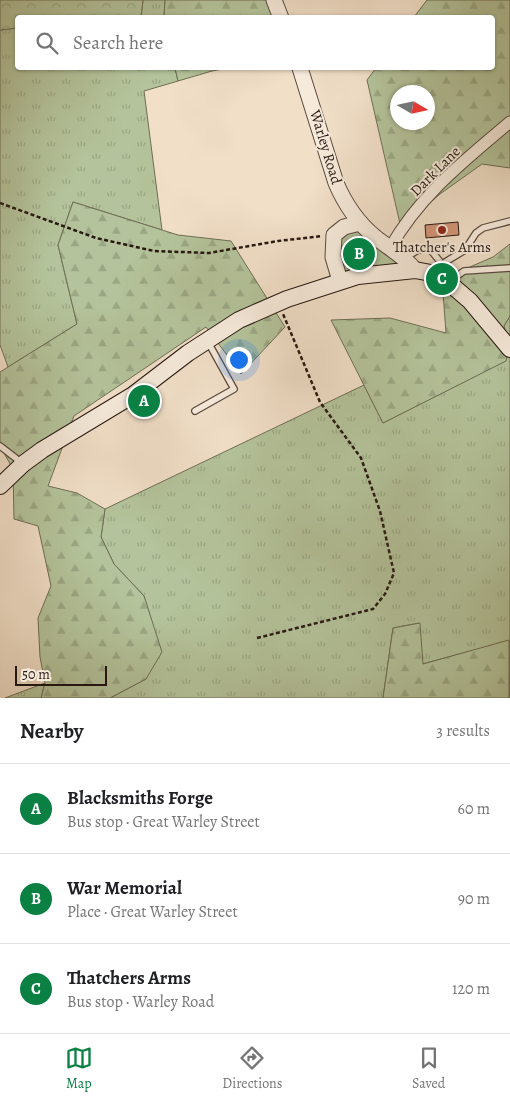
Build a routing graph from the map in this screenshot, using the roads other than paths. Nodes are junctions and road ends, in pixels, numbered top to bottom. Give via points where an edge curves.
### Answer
1 (274, 0) edge
2 (280, 15) edge
3 (301, 70) edge
4 (510, 122) edge
5 (510, 221) edge
6 (360, 223) junction
7 (390, 248) junction
8 (419, 267) junction
9 (510, 268) edge
10 (340, 281) junction
11 (448, 282) junction
12 (207, 341) junction
13 (510, 349) edge
14 (195, 411) dead end
15 (0, 446) edge
16 (24, 464) junction
17 (0, 486) edge

1 - 2 street
3 - 6 street, Warley Road via 336,183
4 - 7 street, Dark Lane via 439,183 401,228
5 - 8 lane via 483,228 465,250
6 - 7 street, Warley Road
6 - 10 street via 344,227 334,235 333,257
7 - 8 street, Warley Road
8 - 10 main road
8 - 11 main road, Warley Road
9 - 11 lane via 464,271
10 - 12 main road via 239,320
11 - 13 main road, Warley Road via 470,301
12 - 14 lane via 234,388
12 - 16 main road via 133,395
15 - 16 lane
16 - 17 main road

